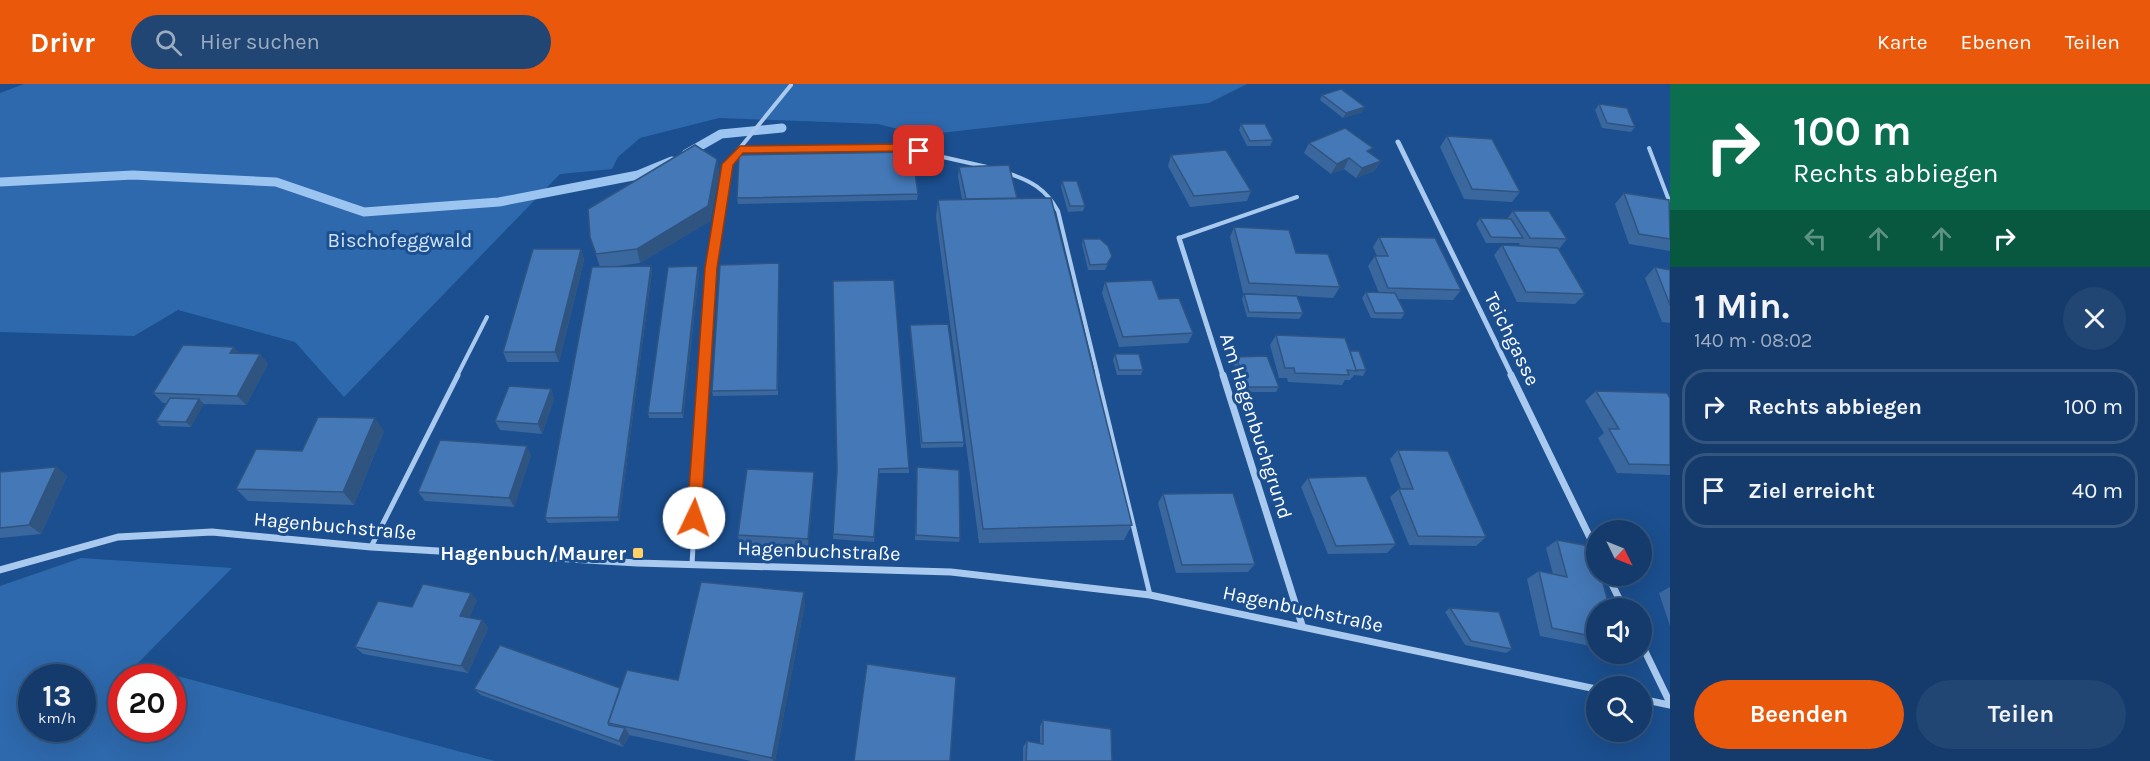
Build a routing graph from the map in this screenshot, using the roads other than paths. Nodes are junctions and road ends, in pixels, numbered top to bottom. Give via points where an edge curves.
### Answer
1 (791, 85) edge
2 (1398, 142) dead end
3 (1649, 148) dead end
4 (740, 150) junction
5 (1297, 197) dead end
6 (1670, 203) edge
7 (1179, 238) joint
8 (487, 316) dead end
9 (1586, 529) edge
10 (371, 547) junction
11 (692, 564) junction
12 (0, 570) edge
13 (1150, 595) junction
14 (1302, 625) junction
15 (1651, 664) edge
16 (1586, 687) edge
17 (1652, 701) edge
18 (1670, 704) edge

1 - 4 lane
2 - 9 street, Teichgasse
3 - 6 lane
4 - 11 lane via 727,164 711,268
4 - 13 lane via 903,148 1030,179 1051,197 1058,211
5 - 7 lane
7 - 14 street, Am Hagenbuchgrund
8 - 10 lane
10 - 11 street, Hagenbuchstraße
10 - 12 street, Hagenbuchstraße via 212,532 118,537
11 - 13 street, Hagenbuchstraße via 951,572
13 - 14 street, Hagenbuchstraße
14 - 16 street, Hagenbuchstraße
15 - 18 street
17 - 18 street

